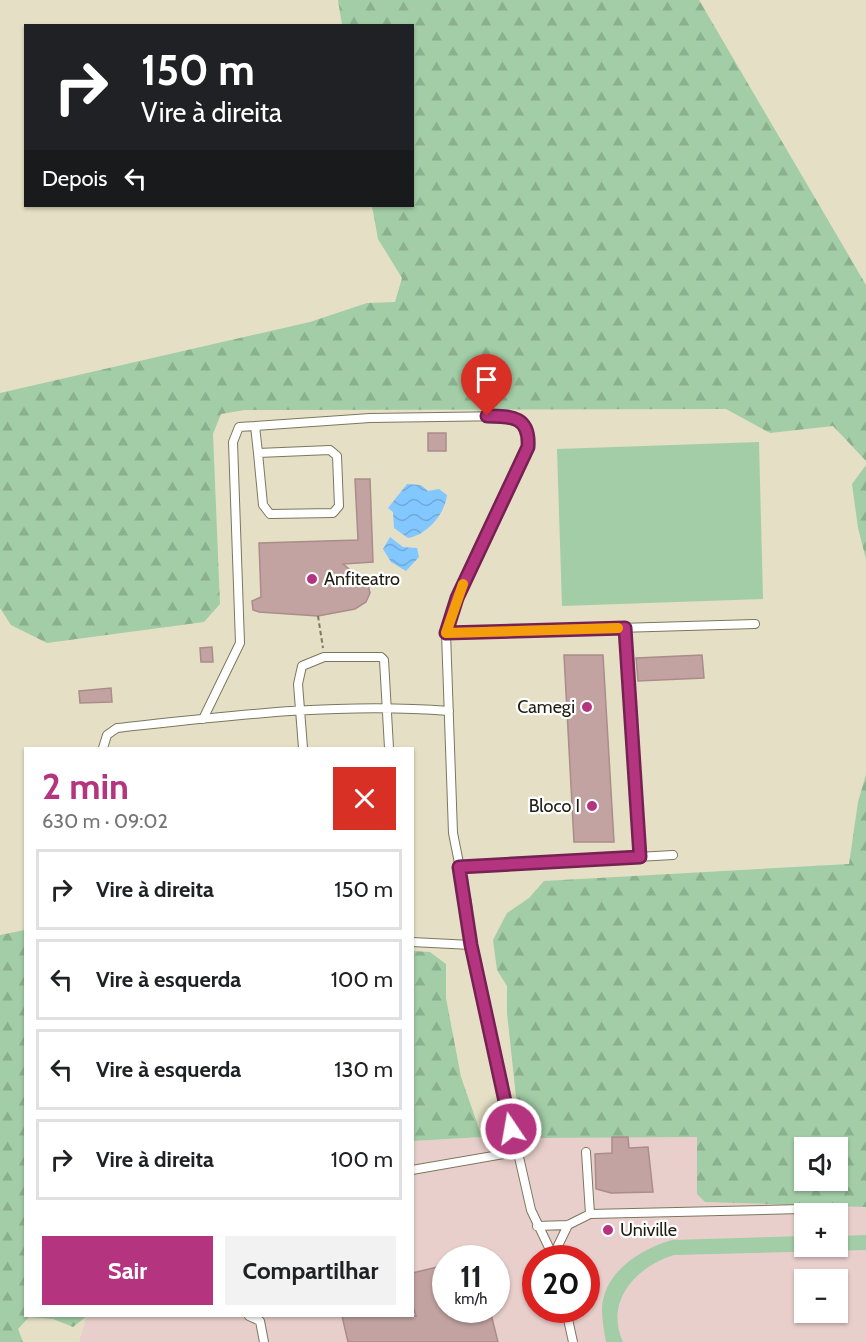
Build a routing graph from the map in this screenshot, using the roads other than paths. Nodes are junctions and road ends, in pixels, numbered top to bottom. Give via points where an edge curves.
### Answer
1 (255, 426) junction
2 (258, 453) junction
3 (755, 624) dead end
4 (625, 628) junction
5 (446, 633) junction
6 (387, 706) junction
7 (300, 711) junction
8 (449, 711) junction
9 (202, 718) junction
10 (103, 747) edge
11 (303, 747) edge
12 (388, 747) edge
13 (673, 855) dead end
14 (640, 857) junction
15 (459, 867) junction
16 (414, 942) edge
17 (471, 945) junction
18 (516, 1152) junction
19 (586, 1152) dead end
20 (414, 1170) edge
21 (794, 1209) edge
22 (591, 1214) junction
23 (568, 1225) junction
24 (537, 1226) junction
25 (547, 1245) edge
26 (559, 1245) edge
27 (251, 1317) edge
28 (569, 1323) edge
29 (264, 1342) edge
30 (573, 1342) edge

1 - 2 lane
1 - 5 lane via 467,415 508,416 522,422 529,433 528,447 457,598
1 - 9 lane via 239,428 233,442 240,643
2 - 2 lane via 266,512 337,511 335,452
3 - 4 lane
4 - 5 lane
4 - 14 lane
5 - 8 lane
6 - 7 lane
6 - 7 lane via 383,658 324,657 302,666 298,684
6 - 8 lane
6 - 12 lane
7 - 9 lane
7 - 11 lane
8 - 15 lane via 453,833
9 - 10 lane via 117,728 106,735
13 - 14 lane
14 - 15 lane
15 - 17 lane
16 - 17 lane
17 - 18 lane
18 - 20 lane
18 - 24 lane
19 - 22 lane
21 - 22 lane
22 - 23 lane
23 - 24 lane
23 - 26 lane
24 - 25 lane
27 - 29 lane via 260,1321
28 - 30 lane

